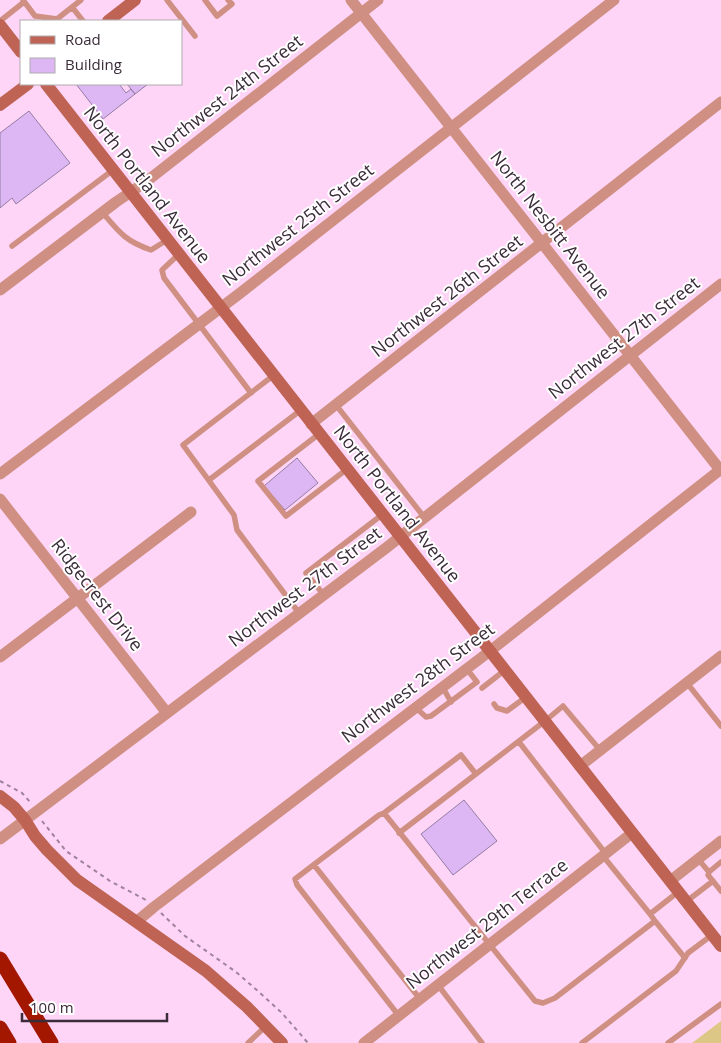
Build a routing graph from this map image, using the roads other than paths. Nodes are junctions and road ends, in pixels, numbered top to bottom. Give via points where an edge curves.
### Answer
1 (81, 0) edge
2 (135, 0) edge
3 (205, 0) edge
4 (228, 0) edge
5 (351, 0) edge
6 (378, 0) edge
7 (614, 0) edge
8 (24, 1) edge
9 (169, 1) edge
10 (72, 7) junction
11 (361, 13) junction
12 (83, 20) edge
13 (109, 20) edge
14 (0, 21) edge
15 (0, 25) edge
16 (196, 36) dead end
17 (20, 51) edge
18 (27, 85) edge
19 (47, 85) edge
20 (721, 102) edge
21 (0, 105) edge
22 (451, 128) junction
23 (113, 170) junction
24 (130, 192) junction
25 (102, 212) junction
26 (168, 240) junction
27 (542, 243) junction
28 (12, 246) dead end
29 (178, 254) junction
30 (721, 284) edge
31 (0, 290) edge
32 (221, 307) junction
33 (199, 323) junction
34 (630, 355) junction
35 (274, 375) junction
36 (251, 393) junction
37 (336, 405) junction
38 (301, 410) junction
39 (315, 429) junction
40 (347, 469) junction
41 (721, 470) edge
42 (0, 474) edge
43 (209, 480) junction
44 (0, 498) edge
45 (191, 512) dead end
46 (383, 514) junction
47 (424, 517) junction
48 (400, 536) junction
49 (324, 595) junction
50 (78, 598) junction
51 (299, 613) junction
52 (490, 650) junction
53 (721, 656) edge
54 (0, 657) edge
55 (466, 668) junction
56 (505, 670) junction
57 (477, 682) junction
58 (687, 683) junction
59 (442, 686) junction
60 (482, 688) junction
61 (486, 694) dead end
62 (526, 697) junction
63 (451, 702) junction
64 (494, 704) dead end
65 (415, 707) junction
66 (167, 713) junction
67 (545, 721) junction
68 (721, 726) edge
69 (519, 742) junction
70 (600, 750) junction
71 (580, 766) junction
72 (476, 774) junction
73 (0, 796) edge
74 (384, 813) junction
75 (25, 820) junction
76 (399, 833) junction
77 (632, 833) junction
78 (0, 839) edge
79 (721, 841) edge
80 (604, 855) junction
81 (698, 859) junction
82 (721, 862) edge
83 (314, 865) junction
84 (709, 872) junction
85 (713, 881) junction
86 (678, 891) junction
87 (721, 891) edge
88 (650, 914) junction
89 (655, 921) junction
90 (136, 922) junction
91 (712, 935) junction
92 (489, 945) junction
93 (721, 946) edge
94 (685, 958) junction
95 (0, 959) edge
96 (438, 985) junction
97 (420, 999) junction
98 (721, 1004) edge
99 (399, 1016) junction
100 (266, 1026) junction
101 (0, 1028) edge
102 (9, 1043) edge
103 (51, 1043) edge
104 (248, 1043) edge
105 (282, 1043) edge
106 (364, 1043) edge
107 (482, 1043) edge
108 (582, 1043) edge
109 (668, 1043) edge

1 - 10 lane
2 - 13 main road
3 - 4 lane via 217,16 232,4
5 - 11 street, North Nesbitt Avenue
6 - 11 street, Northwest 24th Street
7 - 22 street, Northwest 25th Street
8 - 10 lane via 36,16 56,19
8 - 14 lane
9 - 16 lane
10 - 12 lane
11 - 22 street, North Nesbitt Avenue
11 - 24 street, Northwest 24th Street
15 - 17 main road
18 - 21 main road
19 - 23 main road, North Portland Avenue
20 - 27 street, Northwest 26th Street
22 - 27 street, North Nesbitt Avenue
22 - 32 street, Northwest 25th Street
23 - 24 main road, North Portland Avenue
23 - 28 lane
24 - 25 street, Northwest 24th Street
24 - 26 main road, North Portland Avenue
25 - 26 lane via 122,236 136,245 151,250
25 - 31 street, Northwest 24th Street
26 - 29 main road, North Portland Avenue
27 - 34 street, North Nesbitt Avenue
27 - 37 street, Northwest 26th Street
29 - 32 main road, North Portland Avenue
29 - 33 lane via 162,270 164,278
30 - 34 street, Northwest 27th Street
32 - 33 street, Northwest 25th Street
32 - 35 main road, North Portland Avenue
33 - 36 lane
33 - 42 street, Northwest 25th Street
34 - 41 street, North Nesbitt Avenue
34 - 47 street, Northwest 27th Street
35 - 36 lane
35 - 38 main road, North Portland Avenue
36 - 43 lane via 183,445
37 - 39 street, Northwest 26th Street
37 - 47 lane
38 - 39 main road, North Portland Avenue
38 - 43 lane
39 - 40 main road, North Portland Avenue
39 - 40 lane via 258,481 286,516
40 - 46 main road, North Portland Avenue
41 - 52 street, Northwest 28th Street
43 - 51 lane via 234,515 237,530
44 - 50 street, Ridgecrest Drive
45 - 50 street
46 - 48 main road, North Portland Avenue
46 - 49 lane via 306,573
47 - 48 street, Northwest 27th Street
48 - 49 street, Northwest 27th Street
48 - 52 main road, North Portland Avenue
49 - 51 street, Northwest 27th Street
50 - 54 street
50 - 66 street, Ridgecrest Drive
51 - 66 street, Northwest 27th Street
52 - 55 street, Northwest 28th Street
52 - 56 main road, North Portland Avenue
53 - 58 street
55 - 57 lane
55 - 59 street, Northwest 28th Street
56 - 60 lane
56 - 62 main road, North Portland Avenue
57 - 60 lane
57 - 63 lane
58 - 68 lane
58 - 70 street
59 - 63 lane
59 - 65 street, Northwest 28th Street
60 - 61 lane
62 - 64 lane via 508,711
62 - 67 main road, North Portland Avenue
63 - 65 lane via 426,717
65 - 90 street, Northwest 28th Street
66 - 75 street, Northwest 27th Street
67 - 69 lane
67 - 70 lane via 563,706
67 - 71 main road, North Portland Avenue
69 - 72 lane
69 - 80 lane
70 - 71 street
71 - 77 main road, North Portland Avenue
72 - 74 lane via 461,755
72 - 76 lane
73 - 75 main road
74 - 76 lane
74 - 83 lane
75 - 78 street, Northwest 27th Street
75 - 90 main road via 47,850 77,880
76 - 92 lane
77 - 80 street, Northwest 29th Terrace
77 - 86 main road, North Portland Avenue
79 - 81 street
80 - 88 lane
80 - 92 street, Northwest 29th Terrace
81 - 84 lane
81 - 86 street
82 - 84 lane
83 - 97 lane
83 - 99 lane via 295,879 297,885
84 - 85 lane
85 - 86 lane
85 - 87 lane
86 - 88 lane
86 - 91 main road, North Portland Avenue
88 - 89 lane
89 - 92 lane via 543,1003 535,1001
89 - 94 lane
90 - 100 main road via 206,971
91 - 93 main road, North Portland Avenue
91 - 94 lane
92 - 96 street, Northwest 29th Terrace
94 - 108 lane via 676,971
95 - 103 highway
96 - 97 street, Northwest 29th Terrace
96 - 107 lane
97 - 99 street, Northwest 29th Terrace
98 - 109 lane
99 - 106 street, Northwest 29th Terrace
100 - 104 lane
100 - 105 main road
101 - 102 highway

